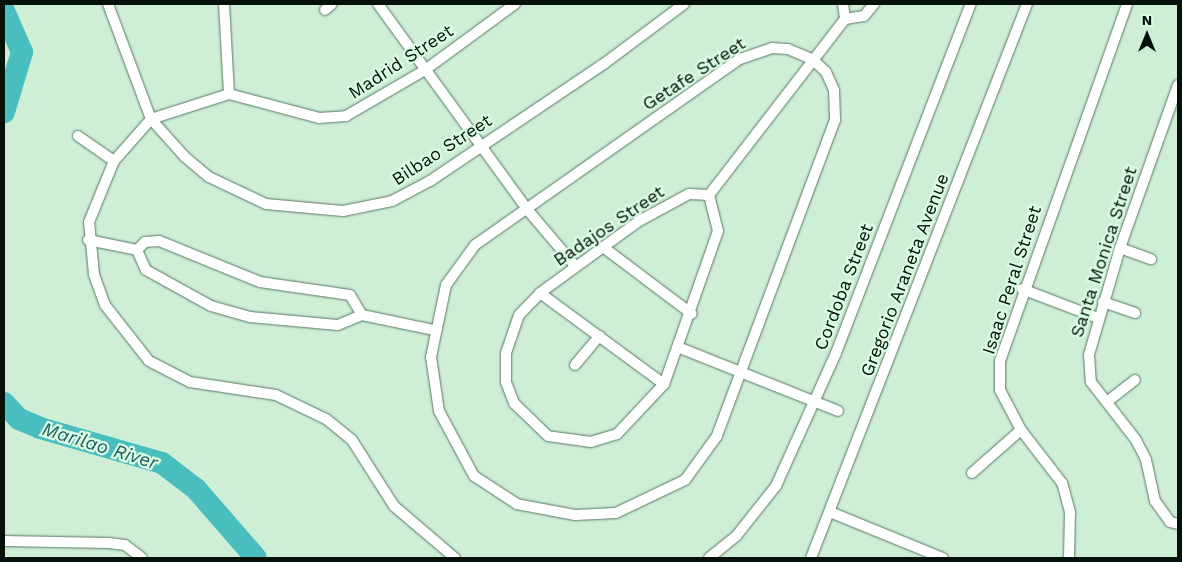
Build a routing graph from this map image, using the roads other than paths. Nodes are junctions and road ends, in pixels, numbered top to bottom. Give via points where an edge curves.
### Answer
1 (108, 4) edge
2 (224, 4) edge
3 (378, 4) edge
4 (515, 4) edge
5 (684, 4) edge
6 (843, 4) edge
7 (874, 4) edge
8 (971, 4) edge
9 (1027, 4) edge
10 (1127, 4) edge
11 (846, 19) junction
12 (812, 59) junction
13 (425, 70) junction
14 (1178, 85) edge
15 (229, 94) junction
16 (151, 119) junction
17 (78, 136) dead end
18 (482, 144) junction
19 (114, 161) junction
20 (709, 195) junction
21 (526, 208) junction
22 (88, 240) junction
23 (602, 247) junction
24 (1120, 248) junction
25 (137, 250) junction
26 (1151, 260) dead end
27 (576, 267) junction
28 (1022, 289) junction
29 (540, 293) junction
30 (1103, 302) junction
31 (1136, 313) dead end
32 (692, 314) junction
33 (362, 315) junction
34 (1098, 318) junction
35 (434, 330) junction
36 (598, 336) junction
37 (680, 348) junction
38 (575, 365) dead end
39 (744, 373) junction
40 (1135, 380) dead end
41 (664, 384) junction
42 (1108, 400) junction
43 (815, 402) junction
44 (838, 411) dead end
45 (1021, 430) junction
46 (972, 473) dead end
47 (830, 512) junction
48 (1178, 524) edge
49 (4, 540) edge
50 (142, 558) edge
51 (455, 558) edge
52 (709, 558) edge
53 (812, 558) edge
54 (943, 558) edge
55 (1069, 558) edge

1 - 16 street
2 - 15 street
3 - 13 street
4 - 13 street, Madrid Street
5 - 18 street, Bilbao Street via 605,63
6 - 11 street
7 - 11 street via 864,16
8 - 43 street, Cordoba Street
9 - 47 street, Gregorio Araneta Avenue
10 - 28 street, Isaac Peral Street
11 - 12 street
12 - 20 street
12 - 21 street, Getafe Street via 788,49 755,51
12 - 39 street, Getafe Street via 826,72 834,90 835,120
13 - 15 street, Madrid Street via 346,116 319,118
13 - 18 street
14 - 24 street, Santa Monica Street
15 - 16 street
16 - 18 street, Bilbao Street via 209,177 266,204 300,209 344,211 392,201
16 - 19 street
17 - 19 street
18 - 21 street
19 - 22 street via 100,187
20 - 23 street, Badajos Street via 676,199
20 - 32 street, Badajos Street via 718,231
21 - 27 street
21 - 35 street, Getafe Street via 460,261 446,285
22 - 25 street
22 - 51 street via 106,305 149,361 190,382 276,395 326,419 352,440 394,506
23 - 27 street, Badajos Street
23 - 32 street
24 - 26 street
24 - 30 street, Santa Monica Street
25 - 33 street via 144,242 159,240 260,282 350,295
25 - 33 street via 146,270 211,306 250,317 338,325
27 - 29 street, Badajos Street
28 - 34 street
28 - 45 street, Isaac Peral Street via 1000,361 1000,390
29 - 36 street
29 - 41 street, Badajos Street via 519,315 510,334 506,382 514,403 548,436 591,442 617,434
30 - 31 street
30 - 34 street, Santa Monica Street
32 - 37 street, Badajos Street
33 - 35 street
34 - 42 street, Santa Monica Street via 1089,371 1091,382
35 - 39 street, Getafe Street via 432,383 454,443 474,476 534,511 616,513 685,480 716,436
36 - 38 street
36 - 41 street
37 - 39 street
37 - 41 street, Badajos Street
39 - 43 street
40 - 42 street
42 - 48 street, Santa Monica Street via 1146,460 1154,501 1170,522
43 - 44 street
43 - 52 street, Cordoba Street via 776,486 737,535
45 - 46 street
45 - 55 street, Isaac Peral Street via 1062,484 1070,512
47 - 53 street, Gregorio Araneta Avenue
47 - 54 street
49 - 50 street via 117,544

